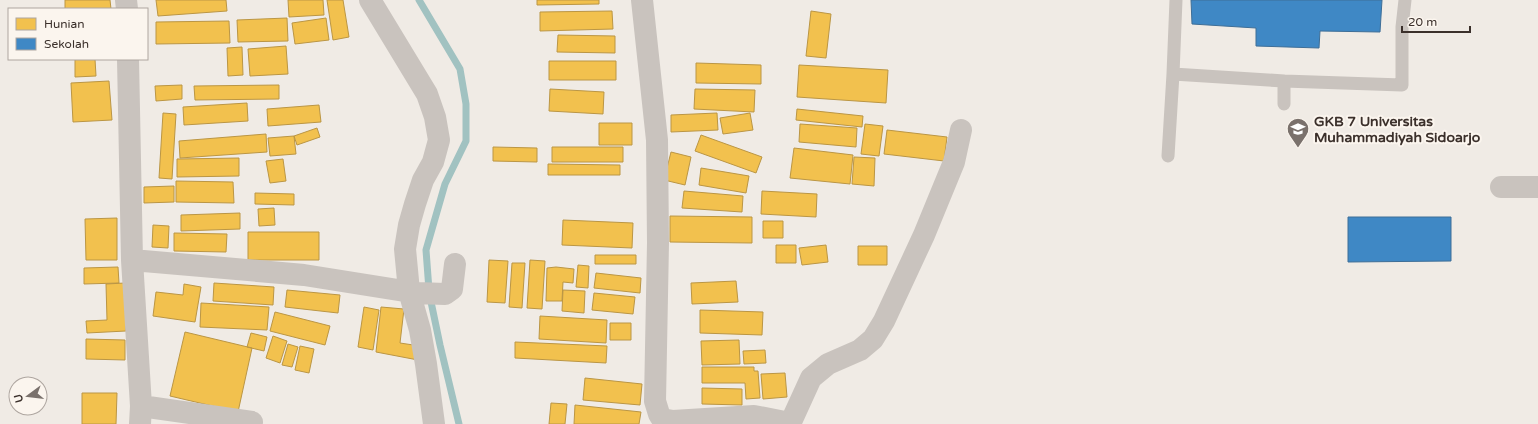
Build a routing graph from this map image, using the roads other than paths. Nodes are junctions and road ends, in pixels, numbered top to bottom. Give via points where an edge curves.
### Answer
1 (370, 0) edge
2 (642, 0) edge
3 (1176, 0) edge
4 (1405, 0) edge
5 (128, 60) edge
6 (1173, 74) junction
7 (1284, 82) junction
8 (1284, 104) dead end
9 (961, 130) dead end
10 (1168, 156) dead end
11 (1538, 187) edge
12 (1501, 188) dead end
13 (132, 260) junction
14 (455, 264) dead end
15 (413, 292) junction
16 (140, 415) edge
17 (655, 419) edge
18 (252, 422) dead end
19 (434, 424) edge
20 (790, 424) edge

1 - 15 street via 427,94 439,140 409,225 405,249
2 - 17 street via 657,140
3 - 6 lane
4 - 7 lane via 1402,27 1402,85
5 - 13 street
6 - 7 lane
6 - 10 lane
7 - 8 lane
9 - 20 street via 954,162 924,235 873,340 860,350 828,364 811,378
11 - 12 street
13 - 15 street via 304,274
13 - 16 street
14 - 15 street via 452,289 445,294
15 - 19 street
16 - 18 street
17 - 20 street via 672,421 754,416

